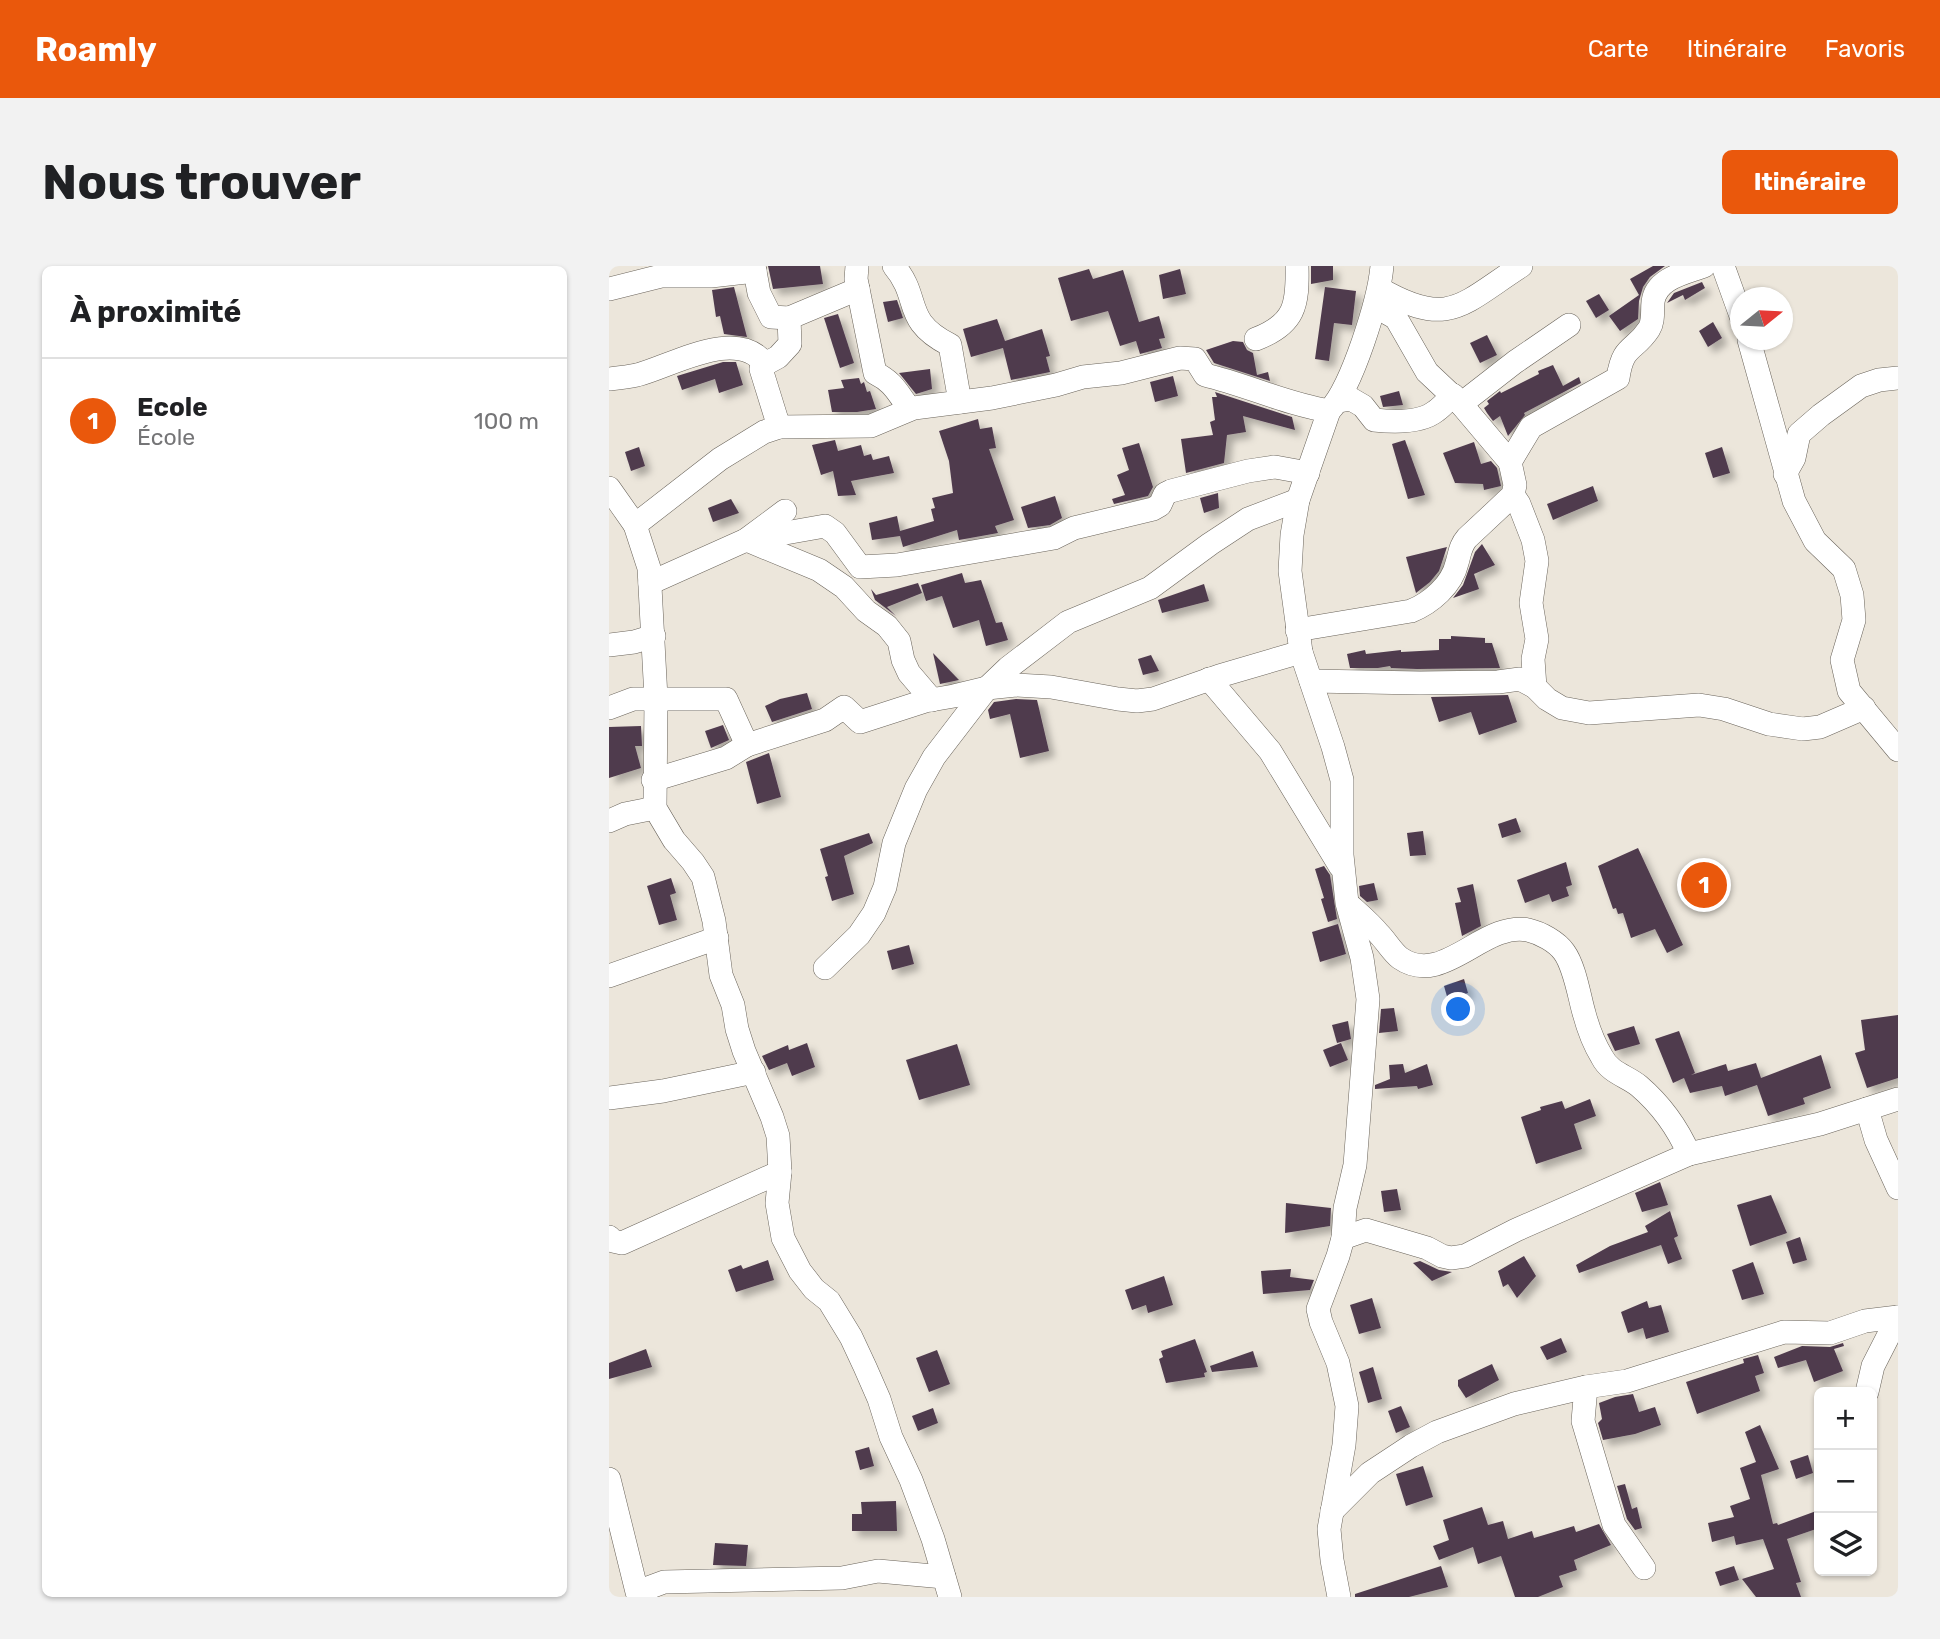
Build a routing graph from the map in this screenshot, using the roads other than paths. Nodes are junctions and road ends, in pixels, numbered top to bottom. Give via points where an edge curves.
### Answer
1 (894, 266) edge
2 (1297, 266) edge
3 (1382, 266) edge
4 (1521, 266) edge
5 (1704, 266) edge
6 (1723, 266) edge
7 (754, 268) edge
8 (858, 277) edge
9 (1731, 287) edge
10 (609, 289) edge
11 (1377, 298) junction
12 (789, 318) junction
13 (1569, 325) dead end
14 (1256, 339) dead end
15 (1752, 350) edge
16 (765, 364) junction
17 (1898, 378) edge
18 (609, 379) edge
19 (1457, 400) junction
20 (960, 402) junction
21 (1334, 406) junction
22 (910, 409) junction
23 (779, 428) junction
24 (1510, 462) junction
25 (1308, 473) junction
26 (1785, 474) junction
27 (609, 488) edge
28 (1513, 495) junction
29 (1298, 500) junction
30 (785, 512) dead end
31 (635, 525) junction
32 (746, 540) junction
33 (650, 583) junction
34 (654, 636) junction
35 (1299, 641) junction
36 (609, 645) edge
37 (1209, 679) junction
38 (1311, 681) junction
39 (1535, 687) junction
40 (987, 688) junction
41 (609, 690) edge
42 (644, 699) junction
43 (932, 699) junction
44 (609, 708) edge
45 (1864, 708) junction
46 (747, 745) junction
47 (1898, 750) edge
48 (653, 780) junction
49 (655, 808) junction
50 (609, 821) edge
51 (1344, 871) junction
52 (1347, 903) junction
53 (717, 938) junction
54 (825, 968) dead end
55 (609, 976) edge
56 (754, 1072) junction
57 (609, 1098) edge
58 (1898, 1099) edge
59 (1867, 1109) junction
60 (1689, 1154) junction
61 (780, 1172) junction
62 (1898, 1188) edge
63 (609, 1237) edge
64 (1343, 1238) junction
65 (1898, 1317) edge
66 (1586, 1387) junction
67 (1868, 1387) edge
68 (609, 1479) edge
69 (1332, 1511) junction
70 (1644, 1568) dead end
71 (947, 1587) edge
72 (1339, 1597) edge

1 - 20 street via 905,280 917,320 950,345
2 - 14 street via 1289,319
3 - 11 street
4 - 11 street via 1473,298 1440,311
5 - 24 street via 1657,290 1652,325 1623,356 1618,378 1531,427
6 - 9 street
7 - 10 street via 711,276 661,276
7 - 12 street via 771,317
8 - 12 street
8 - 22 street via 875,373 895,385
11 - 19 street via 1396,318 1427,372
11 - 21 street
12 - 16 street via 790,344
13 - 19 street
15 - 26 street
16 - 18 street via 748,349 732,348
16 - 23 street via 761,369
17 - 26 street via 1861,386 1821,415 1799,434
19 - 21 street via 1434,414 1388,422 1374,421 1351,399
19 - 24 street
20 - 21 street via 1180,358 1195,359 1205,374 1302,407
20 - 22 street
21 - 25 street
22 - 23 street via 858,428
23 - 31 street via 720,459
24 - 28 street
25 - 29 street
25 - 32 street via 1275,467 1248,471 1177,489 1165,494 1156,507 1084,525 1054,538 897,565 860,566 825,526
26 - 45 street via 1815,541 1844,569 1854,620 1842,660 1849,691
27 - 31 street
28 - 35 street via 1461,545 1449,580 1420,607
28 - 39 street via 1537,561 1531,603 1537,639
29 - 35 street via 1290,570
29 - 40 street via 1248,519 1150,587 1068,622
30 - 32 street
31 - 33 street
32 - 33 street
32 - 43 street via 819,570 844,587 899,641 909,673
33 - 34 street
34 - 36 street
34 - 42 street
35 - 37 street
35 - 38 street
37 - 40 street via 1137,701 1051,687
37 - 51 street via 1270,751
38 - 39 street via 1520,679
38 - 51 street via 1342,780
39 - 45 street via 1562,708 1589,713 1699,705 1804,729
40 - 43 street
40 - 54 street via 916,789 894,843 874,913
41 - 42 street via 616,698
42 - 44 street
42 - 46 street via 726,699
42 - 48 street
43 - 46 street via 860,722 844,707 825,719
45 - 47 street
46 - 48 street via 726,758
48 - 49 street
49 - 50 street
49 - 53 street via 703,877
51 - 52 street
52 - 60 street via 1399,957 1419,967 1436,965 1511,930 1545,936 1565,953 1603,1061 1619,1076 1638,1084 1673,1124
52 - 64 street via 1368,999 1355,1165
53 - 55 street
53 - 56 street via 721,975
56 - 57 street
56 - 61 street via 778,1136
58 - 59 street
59 - 60 street
59 - 62 street
60 - 64 street via 1465,1256 1442,1256 1366,1230
61 - 63 street via 622,1243
61 - 71 street via 779,1223 788,1251 851,1337 880,1399
64 - 69 street via 1318,1309 1338,1363 1347,1406
65 - 66 street via 1865,1321 1830,1333 1784,1332 1627,1381
65 - 67 street via 1873,1366
66 - 69 street via 1514,1404 1437,1432 1370,1474
66 - 70 street via 1583,1421 1614,1525
68 - 71 street via 637,1592 664,1582 842,1578 878,1571
69 - 72 street via 1329,1529

